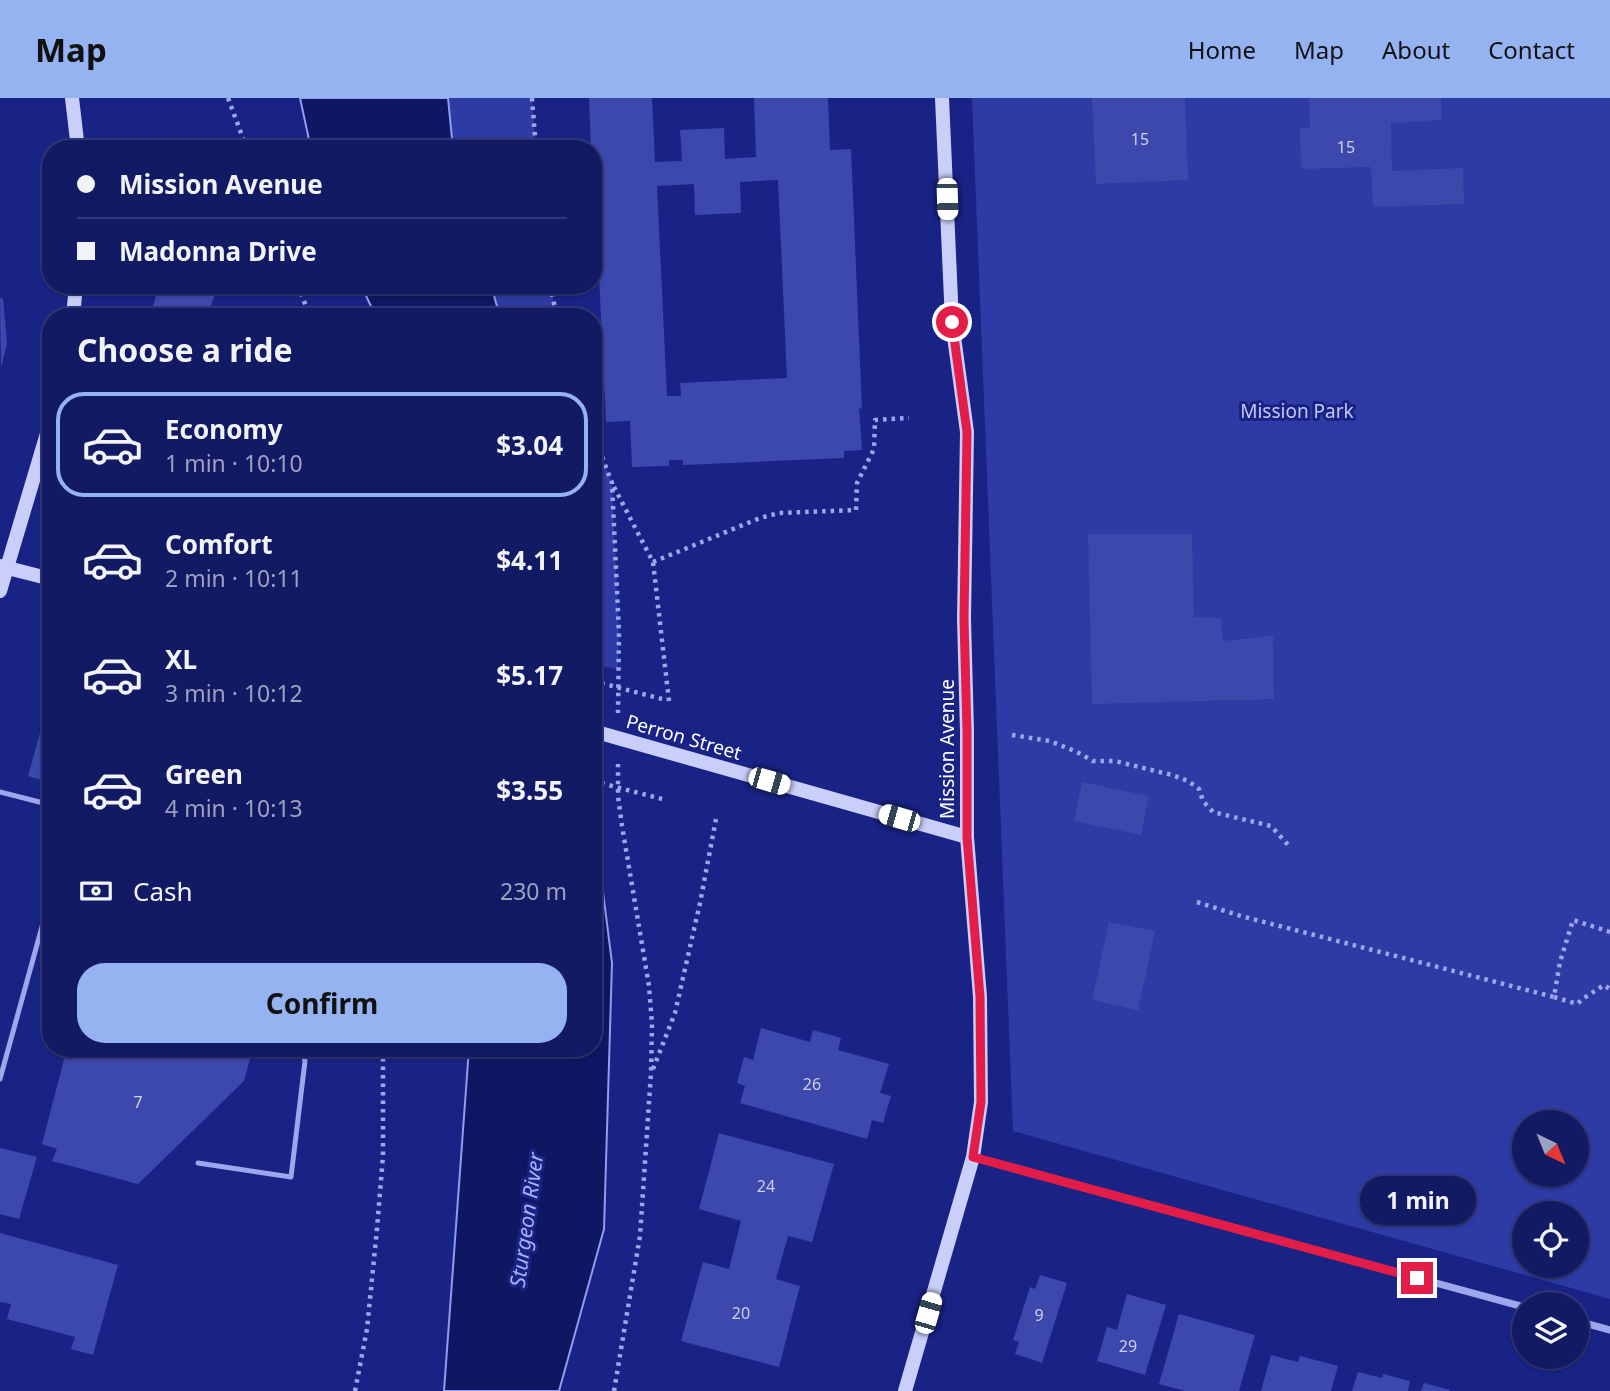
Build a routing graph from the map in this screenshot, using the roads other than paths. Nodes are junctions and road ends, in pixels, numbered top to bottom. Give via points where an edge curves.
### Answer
1 (72, 98) edge
2 (942, 98) edge
3 (77, 140) edge
4 (42, 448) edge
5 (3, 567) edge
6 (42, 577) edge
7 (0, 591) edge
8 (602, 734) edge
9 (0, 792) edge
10 (42, 803) edge
11 (967, 837) junction
12 (42, 927) edge
13 (304, 1057) edge
14 (0, 1079) edge
15 (973, 1157) junction
16 (198, 1163) dead end
17 (1512, 1304) edge
18 (1589, 1324) edge
19 (1610, 1330) edge
20 (905, 1391) edge

1 - 3 street
2 - 11 street, Mission Avenue via 952,322 967,432
4 - 5 street
5 - 6 street
5 - 7 street
8 - 11 street, Perron Street
9 - 10 lane
11 - 15 street, Mission Avenue via 980,997 981,1102
12 - 14 lane
13 - 16 lane via 291,1177
15 - 17 street
15 - 20 street, Mission Avenue
18 - 19 street

